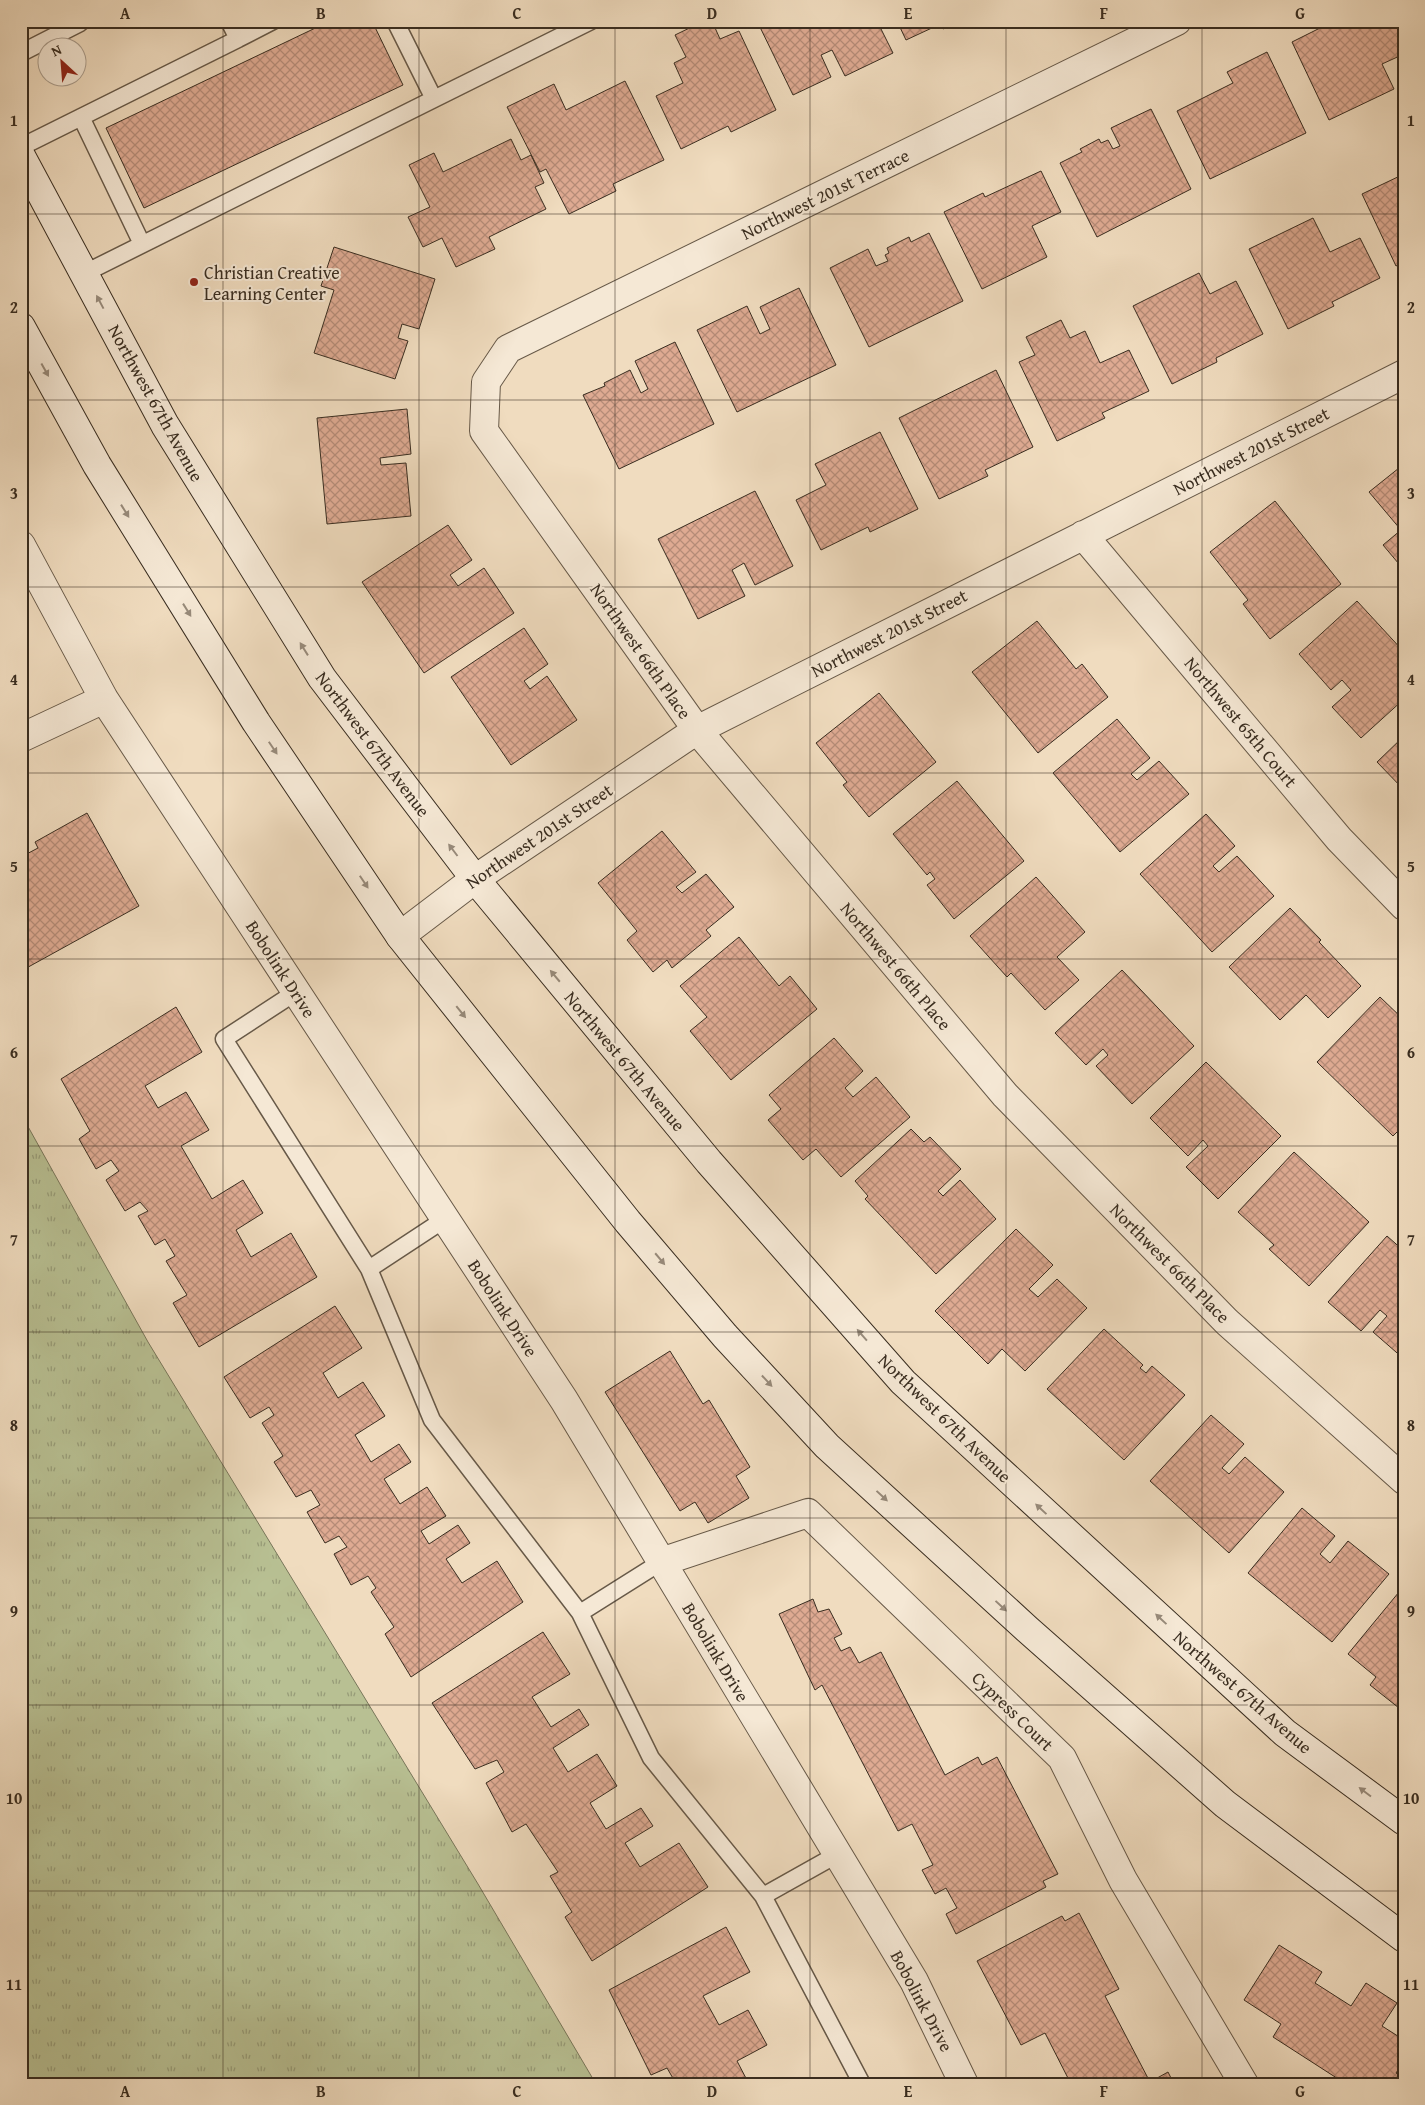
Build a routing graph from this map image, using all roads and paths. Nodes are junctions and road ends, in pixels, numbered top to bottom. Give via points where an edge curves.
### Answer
1 (79, 21) edge
2 (229, 21) edge
3 (273, 21) edge
4 (395, 21) edge
5 (591, 21) edge
6 (1177, 21) edge
7 (238, 39) junction
8 (21, 53) edge
9 (434, 100) junction
10 (82, 117) junction
11 (21, 147) edge
12 (21, 156) edge
13 (142, 244) junction
14 (84, 273) junction
15 (21, 327) edge
16 (1404, 374) edge
17 (486, 382) joint
18 (1083, 535) junction
19 (21, 544) edge
20 (104, 700) junction
21 (697, 730) junction
22 (21, 738) edge
23 (475, 879) junction
24 (1404, 906) edge
25 (400, 936) junction
26 (296, 992) junction
27 (445, 1219) junction
28 (369, 1269) junction
29 (1404, 1480) edge
30 (661, 1562) junction
31 (580, 1613) junction
32 (1404, 1821) edge
33 (838, 1854) junction
34 (763, 1896) junction
35 (1404, 1938) edge
36 (862, 2084) edge
37 (964, 2084) edge
38 (1244, 2084) edge

1 - 8 lane
2 - 7 lane
3 - 7 lane
4 - 9 lane
5 - 9 lane
6 - 17 street, Northwest 201st Terrace via 508,349
7 - 10 lane
9 - 13 lane
10 - 11 lane
10 - 13 lane
12 - 14 street, Northwest 67th Avenue
13 - 14 lane
23 -> 14 street, Northwest 67th Avenue via 322,678 165,424
15 -> 25 street via 97,465 251,714
16 - 18 street, Northwest 201st Street
17 - 21 street, Northwest 66th Place via 484,431
18 - 21 street, Northwest 201st Street
18 - 24 street, Northwest 65th Court via 1339,839
19 - 20 street, Bobolink Drive
20 - 22 street
20 - 26 street, Bobolink Drive
21 - 23 street, Northwest 201st Street
21 - 29 street, Northwest 66th Place via 1005,1095 1227,1322
23 - 25 street, Northwest 201st Street
32 -> 23 street, Northwest 67th Avenue via 1285,1733 903,1382 709,1162
25 -> 35 street via 641,1237 725,1336 827,1446 1027,1630 1225,1804
26 - 27 street, Bobolink Drive
26 - 28 lane via 224,1039
27 - 28 lane
27 - 30 street, Bobolink Drive via 564,1400
28 - 31 lane via 432,1420
30 - 31 lane
30 - 33 street, Bobolink Drive
30 - 38 street, Cypress Court via 808,1513 1062,1758 1123,1880
31 - 34 lane via 651,1758
33 - 34 lane
33 - 37 street, Bobolink Drive via 914,1980
34 - 36 lane

